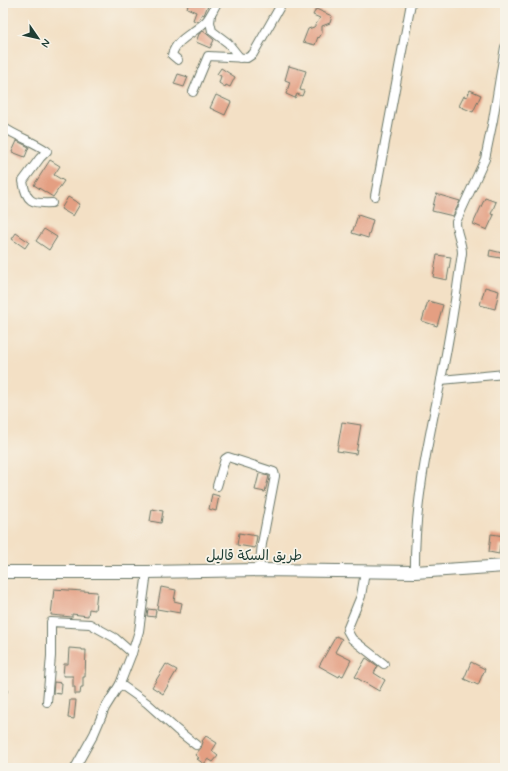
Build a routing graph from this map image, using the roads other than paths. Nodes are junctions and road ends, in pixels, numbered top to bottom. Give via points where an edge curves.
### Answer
1 (217, 3) edge
2 (282, 3) edge
3 (411, 3) edge
4 (212, 12) junction
5 (505, 47) edge
6 (240, 58) junction
7 (178, 60) dead end
8 (193, 92) dead end
9 (3, 127) edge
10 (375, 196) dead end
11 (52, 203) dead end
12 (505, 374) edge
13 (441, 380) junction
14 (218, 486) dead end
15 (505, 566) edge
16 (259, 570) junction
17 (3, 572) edge
18 (147, 572) junction
19 (365, 572) junction
20 (415, 572) junction
21 (132, 653) junction
22 (384, 664) dead end
23 (3, 670) edge
24 (120, 684) junction
25 (3, 690) edge
26 (48, 702) dead end
27 (196, 745) dead end
28 (75, 768) edge

1 - 4 street
2 - 6 street via 253,54 248,58
3 - 10 street
4 - 6 street via 212,31 228,43
4 - 7 street via 208,19 173,51 172,55
5 - 13 street via 485,159 456,222 462,253
6 - 8 street via 208,56
9 - 11 street via 47,151 23,181 30,200
12 - 13 street
13 - 20 street via 420,497
14 - 16 street via 225,458 228,457 274,472
15 - 20 main road, طريق السكة قاليل
16 - 18 main road, طريق السكة قاليل
16 - 19 main road, طريق السكة قاليل
17 - 18 main road, طريق السكة قاليل
18 - 21 street via 139,631
19 - 20 main road, طريق السكة قاليل
19 - 22 street via 361,596 347,630 352,639
21 - 24 street
21 - 26 street via 115,638 90,624 50,622
23 - 25 street
24 - 27 street via 147,703
24 - 28 street

